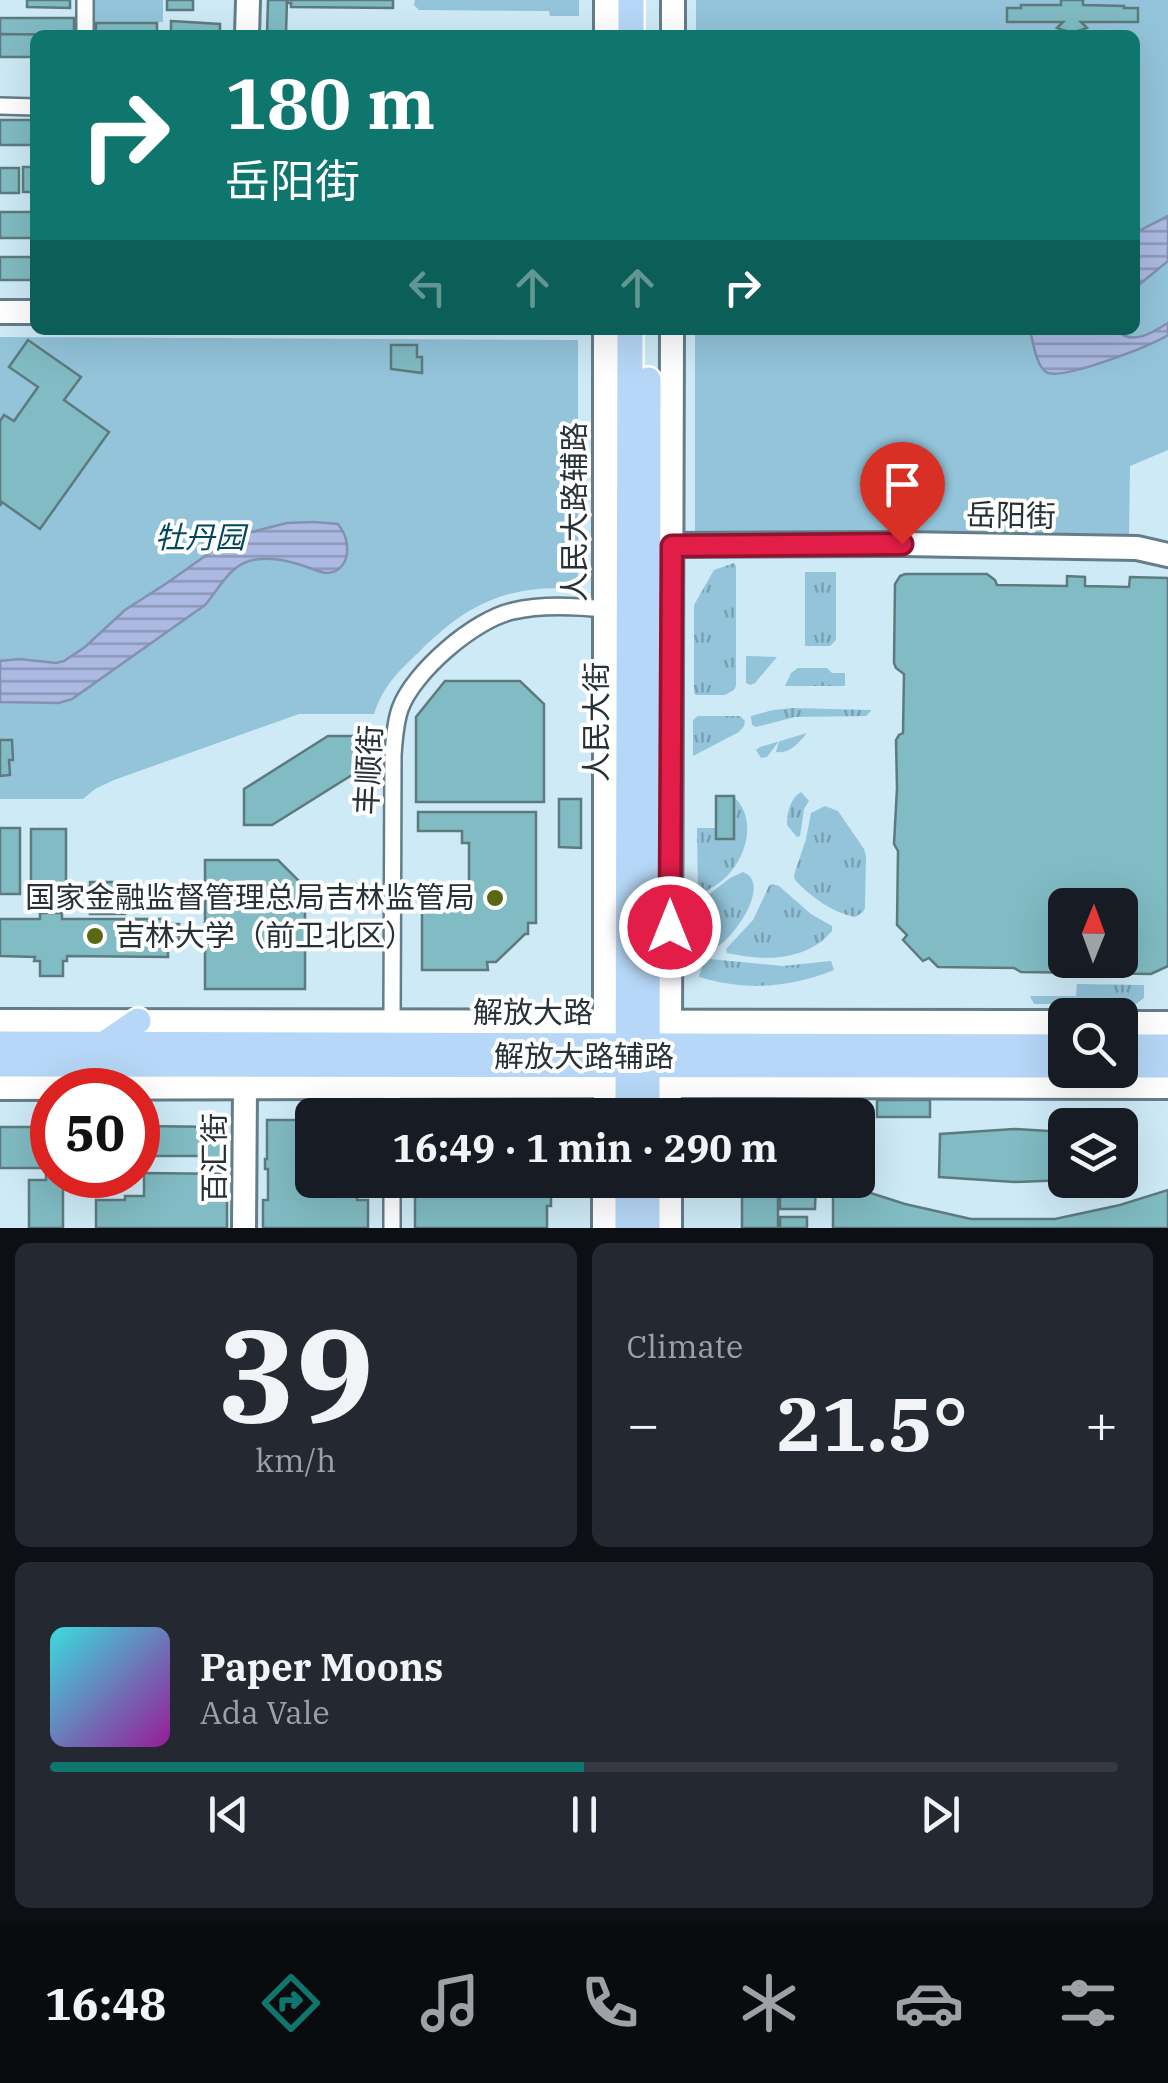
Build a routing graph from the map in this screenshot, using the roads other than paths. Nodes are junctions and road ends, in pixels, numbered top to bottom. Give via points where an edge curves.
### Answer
1 (85, 0) edge
2 (248, 0) edge
3 (606, 0) edge
4 (631, 0) edge
5 (648, 0) edge
6 (673, 0) edge
7 (85, 30) edge
8 (248, 30) edge
9 (606, 30) edge
10 (631, 30) edge
11 (648, 30) edge
12 (673, 30) edge
13 (0, 106) edge
14 (30, 106) edge
15 (0, 312) edge
16 (30, 312) edge
17 (606, 335) edge
18 (630, 335) edge
19 (648, 335) edge
20 (672, 335) edge
21 (672, 546) junction
22 (1168, 555) edge
23 (605, 609) junction
24 (0, 1021) edge
25 (138, 1021) junction
26 (392, 1021) junction
27 (1138, 1022) edge
28 (1048, 1023) edge
29 (1168, 1023) edge
30 (0, 1044) edge
31 (103, 1044) junction
32 (1048, 1047) edge
33 (1138, 1047) edge
34 (1168, 1047) edge
35 (637, 1055) junction
36 (0, 1064) edge
37 (216, 1064) junction
38 (1048, 1065) edge
39 (1138, 1066) edge
40 (1168, 1066) edge
41 (1168, 1087) edge
42 (0, 1088) edge
43 (240, 1088) junction
44 (392, 1088) junction
45 (392, 1098) edge
46 (613, 1098) edge
47 (631, 1098) edge
48 (644, 1098) edge
49 (661, 1098) edge
50 (392, 1198) edge
51 (604, 1198) edge
52 (628, 1198) edge
53 (646, 1198) edge
54 (670, 1198) edge
55 (244, 1228) edge
56 (392, 1228) edge
57 (604, 1228) edge
58 (628, 1228) edge
59 (646, 1228) edge
60 (670, 1228) edge

1 - 7 street
2 - 8 street
3 - 9 street
4 - 10 main road
5 - 11 main road
6 - 12 street
13 - 14 street
15 - 16 street
17 - 23 street, 人民大路辅路
18 - 35 main road, 人民大街
19 - 35 main road, 人民大街
20 - 21 street
21 - 22 street, 岳阳街 via 1138,548
21 - 35 street
23 - 26 street, 丰顺街 via 557,606 490,618 444,652 408,692 395,728
23 - 35 street, 人民大路辅路
24 - 25 street, 解放大路辅路
25 - 26 street, 解放大路辅路
25 - 31 main road
26 - 35 street, 解放大路辅路
27 - 29 street
28 - 35 street, 解放大路辅路
30 - 31 main road, 解放大路
31 - 35 main road, 解放大路
32 - 35 main road, 解放大路
33 - 34 main road
35 - 37 main road, 解放大路
35 - 38 main road, 解放大路
35 - 41 street, 解放大路辅路
35 - 44 street, 解放大路辅路
35 - 46 street, 人民大路辅路
35 - 47 main road, 人民大街
35 - 48 main road, 人民大街
35 - 49 street
36 - 37 main road, 解放大路
37 - 43 main road
39 - 40 main road
42 - 43 street, 解放大路辅路
43 - 44 street, 解放大路辅路
43 - 55 street, 百汇街
44 - 45 street
50 - 56 street
51 - 57 street
52 - 58 main road
53 - 59 main road
54 - 60 street

